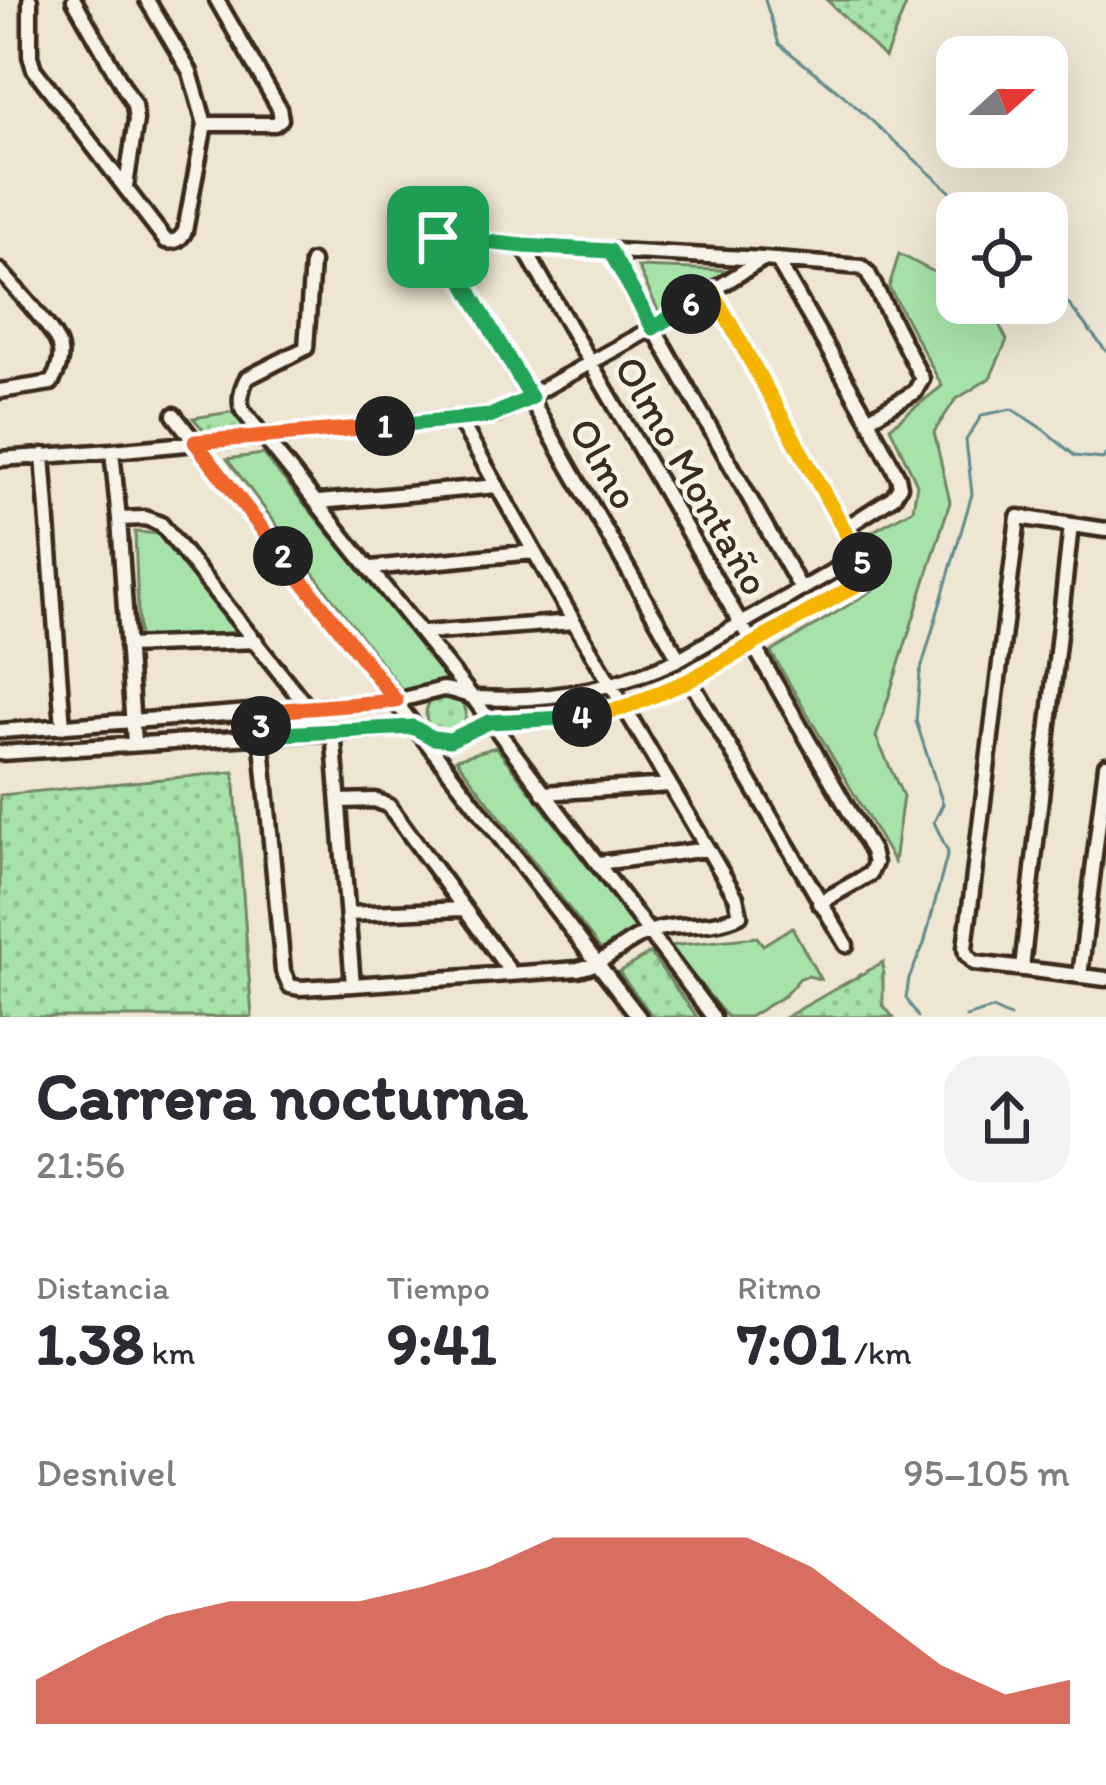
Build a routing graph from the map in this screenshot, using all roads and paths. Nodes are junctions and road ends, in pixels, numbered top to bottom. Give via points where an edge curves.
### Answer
1 (30, 0) edge
2 (74, 0) edge
3 (147, 0) edge
4 (217, 0) edge
5 (206, 124) junction
6 (126, 186) junction
7 (402, 235) dead end
8 (438, 237) junction
9 (524, 246) junction
10 (610, 251) junction
11 (770, 260) junction
12 (312, 262) dead end
13 (0, 271) edge
14 (712, 291) junction
15 (653, 328) junction
16 (591, 363) junction
17 (0, 374) edge
18 (8, 391) edge
19 (531, 398) junction
20 (174, 415) dead end
21 (458, 419) junction
22 (868, 419) junction
23 (265, 437) junction
24 (195, 442) junction
25 (112, 451) junction
26 (43, 455) junction
27 (0, 459) edge
28 (497, 486) junction
29 (319, 502) junction
30 (119, 519) junction
31 (1071, 525) junction
32 (845, 528) junction
33 (1106, 530) edge
34 (534, 552) junction
35 (860, 556) junction
36 (371, 568) junction
37 (801, 589) junction
38 (574, 622) junction
39 (740, 624) junction
40 (422, 633) junction
41 (256, 641) junction
42 (128, 646) junction
43 (752, 646) junction
44 (679, 658) junction
45 (690, 680) junction
46 (611, 685) junction
47 (473, 698) junction
48 (396, 701) junction
49 (308, 708) junction
50 (624, 708) junction
51 (259, 712) junction
52 (133, 722) junction
53 (489, 722) junction
54 (63, 727) junction
55 (413, 727) junction
56 (334, 730) junction
57 (0, 731) edge
58 (262, 735) junction
59 (134, 743) junction
60 (0, 753) edge
61 (1106, 765) edge
62 (670, 785) junction
63 (543, 793) junction
64 (341, 801) junction
65 (708, 849) junction
66 (599, 863) junction
67 (819, 903) junction
68 (462, 909) junction
69 (348, 914) junction
70 (648, 932) junction
71 (846, 945) dead end
72 (598, 964) junction
73 (1022, 969) junction
74 (512, 974) junction
75 (1081, 976) junction
76 (1106, 980) edge
77 (353, 985) junction
78 (639, 1017) edge
79 (712, 1017) edge

1 - 6 street via 34,68
2 - 6 street via 134,105
3 - 5 street via 190,72
4 - 5 street via 281,115 275,124
5 - 6 street via 178,240 166,241
7 - 8 street
8 - 9 street
8 - 19 street, Olmo
9 - 10 street
9 - 16 street, Olmo Montaño
10 - 11 street
10 - 15 street
11 - 14 street
11 - 22 street
11 - 22 street via 868,273 922,379 915,392
12 - 23 street via 306,348 243,384 240,406
13 - 18 street via 58,344 51,382
14 - 15 street
14 - 32 street
15 - 16 street
15 - 37 street
16 - 19 street
16 - 39 street, Olmo Montaño
17 - 18 street
19 - 21 street
19 - 44 street, Olmo
20 - 24 street
21 - 23 street
21 - 28 street
22 - 32 street via 900,486
23 - 24 street
23 - 29 street
24 - 25 street
24 - 48 street
25 - 26 street
25 - 30 street
26 - 27 street
26 - 54 street
28 - 29 street
28 - 34 street
29 - 36 street
30 - 41 street via 160,524
30 - 42 street
31 - 33 street
31 - 73 street
31 - 73 street via 1018,517 965,947 974,963
32 - 35 street
34 - 36 street
34 - 38 street
35 - 37 street
35 - 43 street via 865,580
36 - 40 street
37 - 39 street
38 - 40 street
38 - 46 street
39 - 43 street, Olmo Montaño
39 - 44 street
40 - 47 street
41 - 42 street
41 - 49 street
42 - 52 street
43 - 45 street
43 - 67 street, Olmo Montaño via 874,857 870,874
44 - 46 street
45 - 50 street
45 - 67 street
46 - 47 street via 572,695
46 - 50 street
47 - 48 street via 443,689
47 - 53 street
48 - 49 street
48 - 55 street
49 - 51 street
50 - 53 street
50 - 62 street
51 - 52 street
51 - 58 street
52 - 54 street
52 - 59 street
53 - 55 street via 450,740
53 - 63 street
54 - 57 street
55 - 56 street
55 - 72 street
56 - 58 street
56 - 64 street
58 - 59 street
58 - 77 street via 284,978 300,988
59 - 60 street
61 - 75 street
62 - 63 street
62 - 65 street
63 - 66 street
64 - 68 street via 389,806
64 - 69 street
65 - 66 street
65 - 70 street via 740,916
66 - 70 street
67 - 71 street
68 - 69 street
68 - 74 street
69 - 77 street
70 - 72 street
70 - 79 street
72 - 74 street
72 - 78 street
73 - 75 street
74 - 77 street
75 - 76 street

